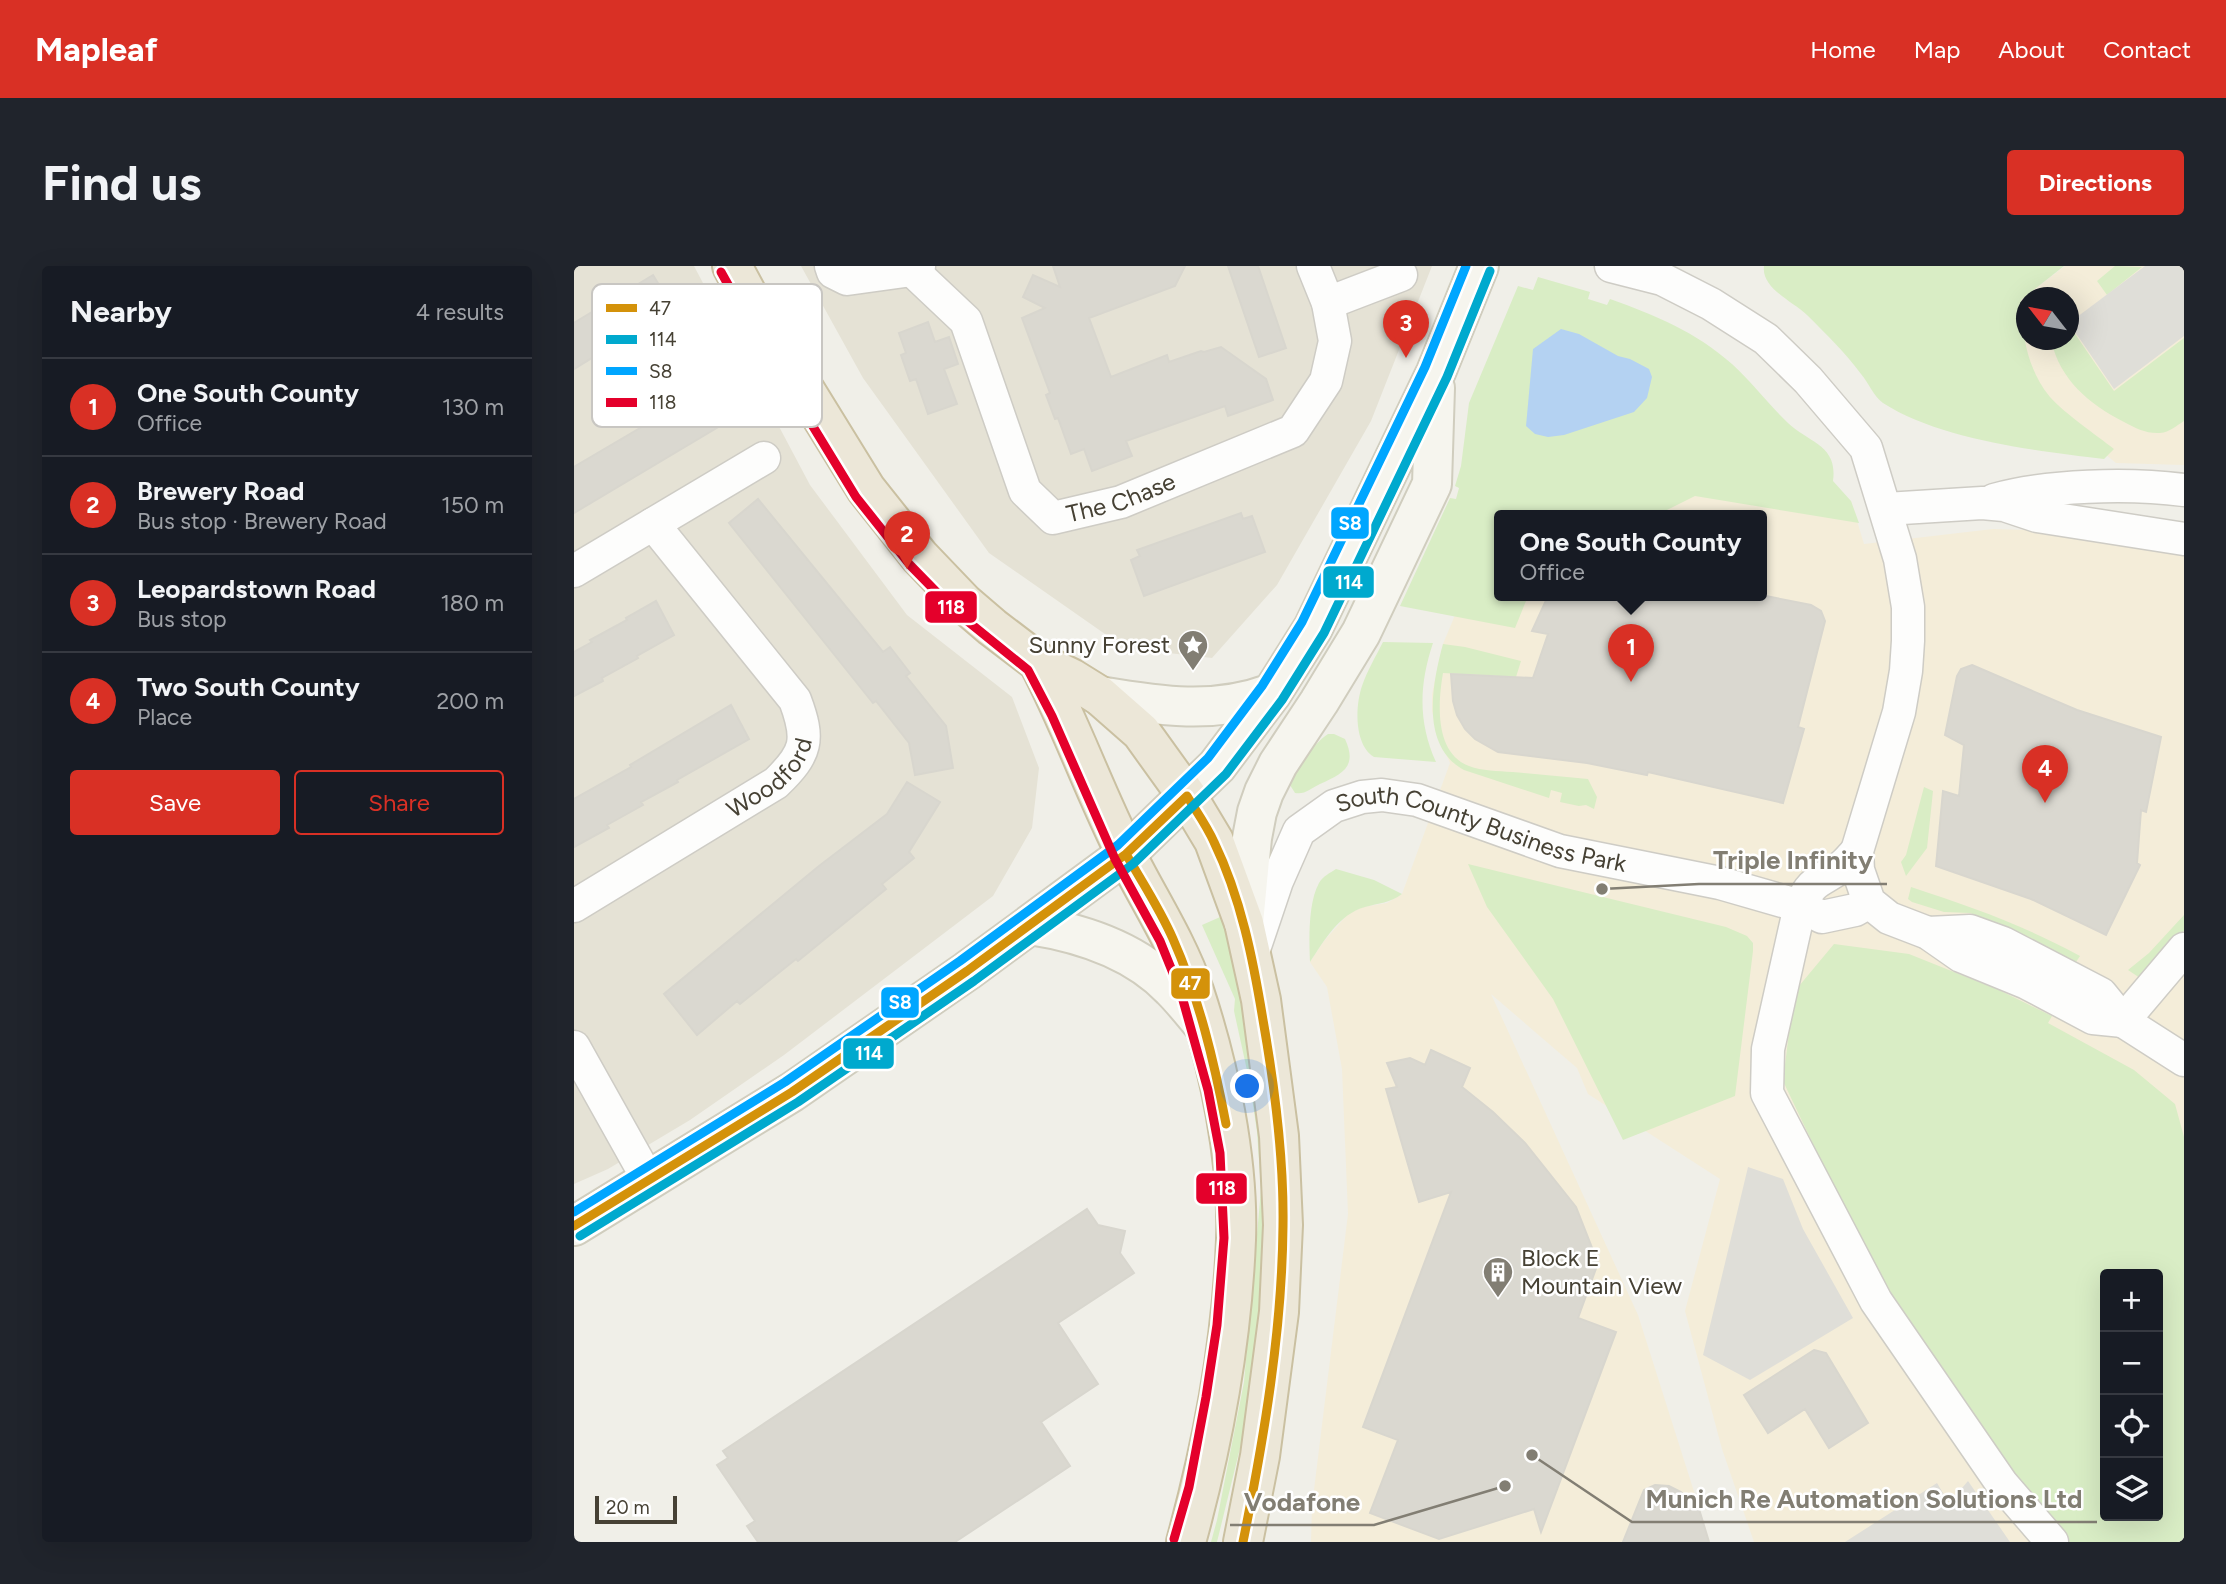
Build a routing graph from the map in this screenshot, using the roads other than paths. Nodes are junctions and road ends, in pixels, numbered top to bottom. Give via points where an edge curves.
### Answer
1 (732, 266) edge
2 (831, 266) edge
3 (1313, 266) edge
4 (1479, 266) edge
5 (915, 268) edge
6 (1621, 268) edge
7 (1401, 275) dead end
8 (742, 284) edge
9 (1328, 303) junction
10 (1436, 372) junction
11 (822, 418) edge
12 (764, 458) dead end
13 (2184, 489) edge
14 (1993, 504) junction
15 (1886, 509) junction
16 (2184, 517) edge
17 (653, 524) junction
18 (2184, 539) edge
19 (574, 571) edge
20 (1038, 662) junction
21 (1272, 693) junction
22 (1100, 696) junction
23 (1187, 796) junction
24 (1857, 850) junction
25 (1126, 854) junction
26 (1869, 902) junction
27 (574, 906) edge
28 (1800, 906) junction
29 (1030, 925) junction
30 (1248, 939) junction
31 (2184, 949) edge
32 (2123, 1021) junction
33 (1204, 1026) junction
34 (574, 1047) edge
35 (2184, 1060) edge
36 (649, 1181) junction
37 (574, 1226) edge
38 (1186, 1542) edge
39 (1243, 1542) edge
40 (2052, 1542) edge

1 - 8 highway
2 - 5 street, The Chase via 847,279
3 - 9 street, The Chase
4 - 10 main road
5 - 9 street, The Chase via 966,321 1025,491 1053,518 1121,502 1293,431 1326,381 1335,341
6 - 15 street via 1662,279 1766,339 1866,448
7 - 9 street
10 - 21 main road via 1313,628
10 - 30 main road via 1433,484 1361,633 1264,792 1252,838
11 - 20 highway via 866,489 920,557 964,603
12 - 17 street
13 - 14 street via 2048,489 2017,493
14 - 15 street
14 - 16 street via 2048,500
14 - 18 street via 2037,516
15 - 24 street via 1908,607 1906,671 1899,712
17 - 19 street
17 - 27 street, Woodford via 795,700 804,742 799,757 776,783
20 - 22 highway
20 - 25 highway
21 - 22 main road via 1230,706 1181,707
21 - 23 main road via 1231,749
22 - 23 highway via 1141,732
23 - 25 main road
23 - 30 highway via 1214,841
24 - 26 street via 1858,870
24 - 28 street via 1843,866 1815,882
25 - 29 main road
25 - 33 highway via 1171,936
26 - 28 street, South County Business Park via 1822,917
26 - 32 street via 1889,918 1928,933 1970,931 2003,943 2101,993
28 - 30 street, South County Business Park via 1720,883 1560,851 1417,800 1382,795 1334,806 1299,831
28 - 40 street via 1768,1049 1767,1093 1876,1301 2003,1484
29 - 33 main road via 1084,936 1150,969
29 - 36 main road via 792,1092
30 - 39 highway via 1274,1090 1283,1225 1277,1325
31 - 32 street
32 - 35 street
33 - 38 highway via 1231,1152 1236,1238 1218,1399
34 - 36 street
36 - 37 main road

